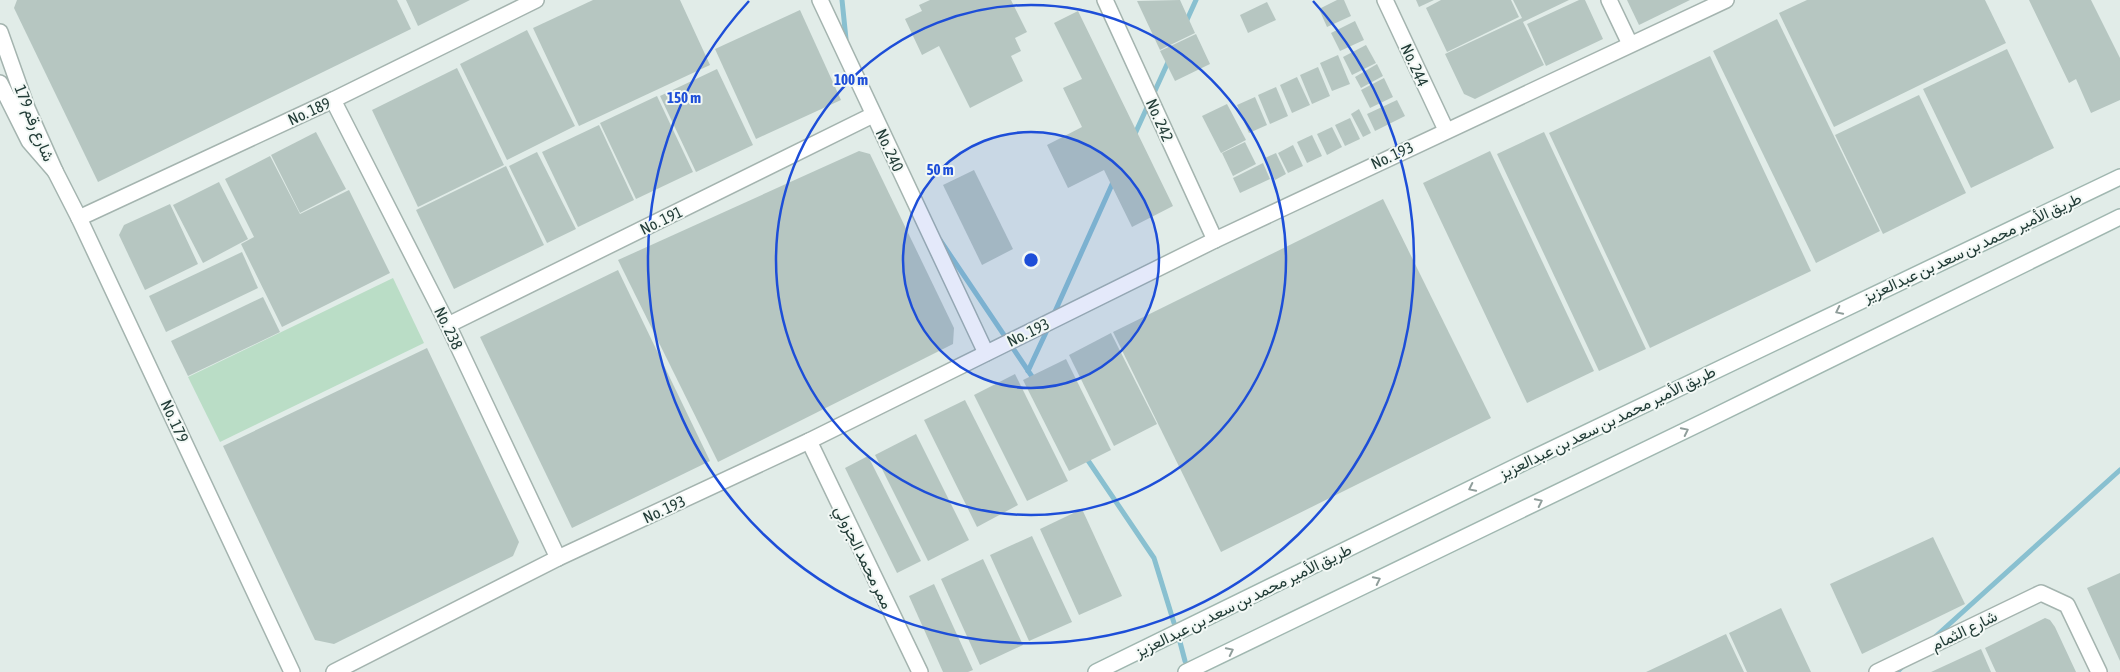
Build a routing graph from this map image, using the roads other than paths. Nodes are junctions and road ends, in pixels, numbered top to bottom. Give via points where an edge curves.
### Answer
1 (536, 0) edge
2 (820, 0) edge
3 (1105, 0) edge
4 (1385, 0) edge
5 (1609, 0) edge
6 (1726, 0) edge
7 (0, 32) edge
8 (1630, 44) junction
9 (0, 83) edge
10 (333, 100) junction
11 (873, 115) junction
12 (1446, 130) junction
13 (55, 171) junction
14 (2120, 177) edge
15 (2120, 217) edge
16 (79, 218) junction
17 (1215, 240) junction
18 (448, 325) junction
19 (986, 353) junction
20 (809, 441) junction
21 (558, 558) junction
22 (292, 672) edge
23 (334, 672) edge
24 (920, 672) edge
25 (1096, 672) edge
26 (1186, 672) edge
27 (1877, 672) edge
28 (2098, 672) edge

1 - 10 street, No. 189
2 - 11 street, No. 240
3 - 17 street, No. 242
4 - 12 street, No. 244
5 - 8 street
6 - 8 street, No. 193
7 - 13 street, شارع رقم 179 via 27,108
8 - 12 street, No. 193
9 - 13 street, شارع رقم 179 via 29,141
10 - 16 street, No. 189
10 - 18 street, No. 238
11 - 18 street, No. 191
11 - 19 street, No. 240
12 - 17 street, No. 193
13 - 16 street, No. 179
14 -> 25 street, طريق الأمير محمد بن سعد بن عبدالعزيز
26 -> 15 street
16 - 22 street, No. 179
17 - 19 street, No. 193
18 - 21 street, No. 238
19 - 20 street, No. 193
20 - 21 street, No. 193
20 - 24 street, ممر محمد الجزولي
21 - 23 street, No. 193
27 - 28 street, شارع الثمام via 2042,593 2067,605

